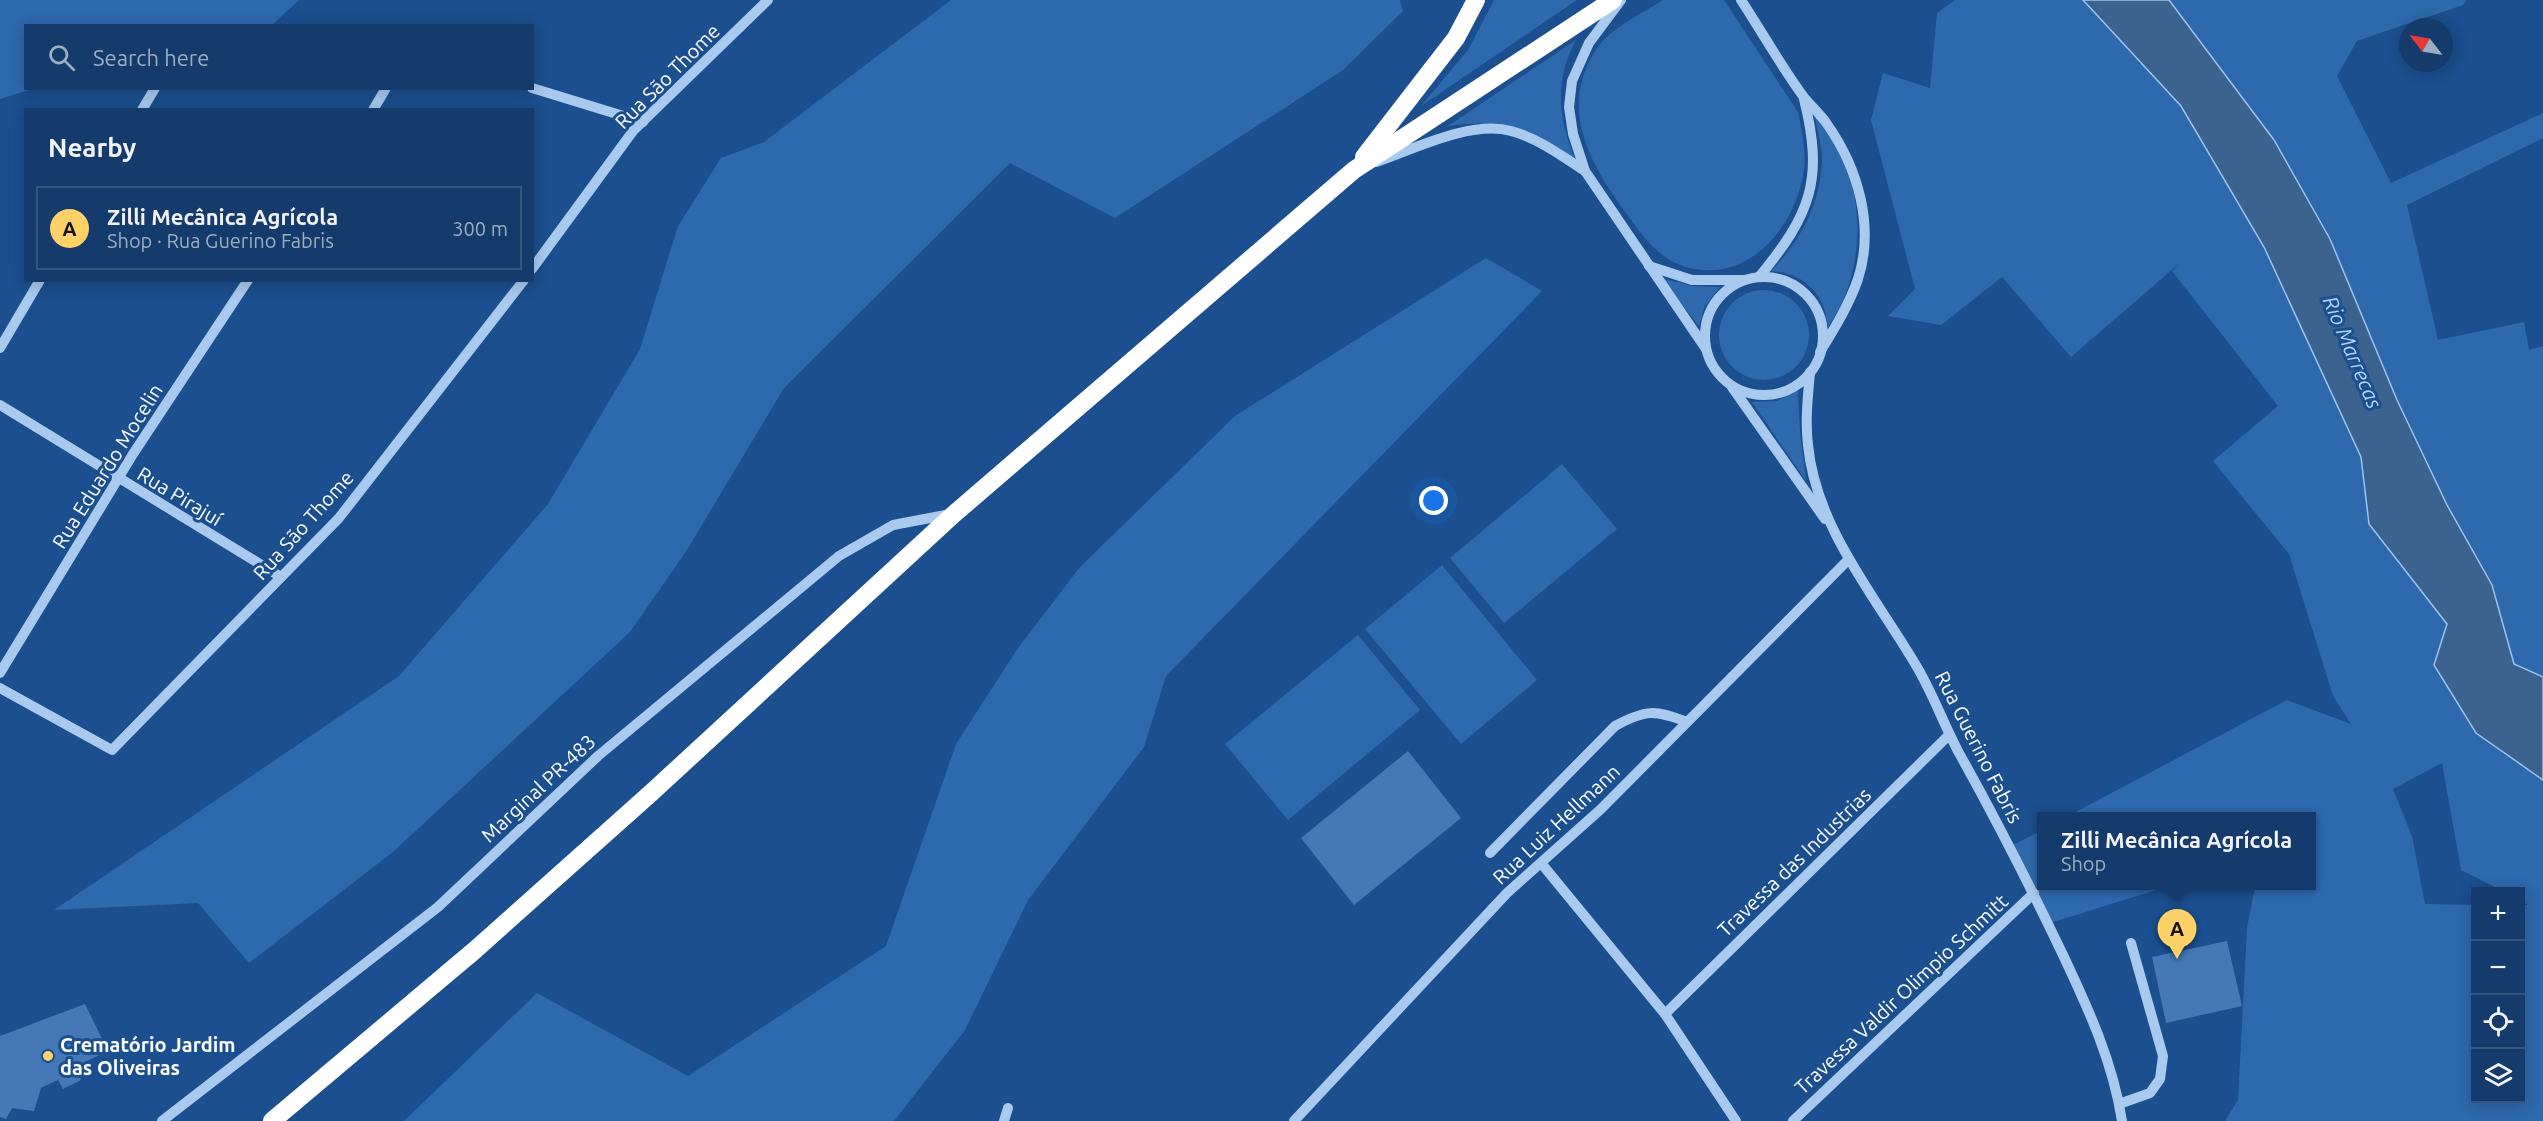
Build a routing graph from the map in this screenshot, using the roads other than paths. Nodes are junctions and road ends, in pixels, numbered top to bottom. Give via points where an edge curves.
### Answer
1 (768, 0) edge
2 (1476, 0) edge
3 (1613, 0) edge
4 (1621, 0) edge
5 (1741, 0) edge
6 (534, 89) edge
7 (154, 90) edge
8 (385, 90) edge
9 (1803, 96) junction
10 (143, 108) edge
11 (374, 108) edge
12 (643, 122) junction
13 (1354, 170) junction
14 (1585, 171) junction
15 (534, 266) edge
16 (1648, 266) junction
17 (1759, 277) junction
18 (1745, 280) junction
19 (39, 282) edge
20 (247, 282) edge
21 (522, 282) edge
22 (0, 348) edge
23 (1707, 349) junction
24 (1820, 352) junction
25 (1810, 372) junction
26 (1731, 385) junction
27 (0, 405) edge
28 (118, 479) junction
29 (954, 514) junction
30 (1836, 534) junction
31 (1849, 559) junction
32 (281, 577) junction
33 (0, 673) edge
34 (0, 688) edge
35 (1687, 722) junction
36 (1949, 735) junction
37 (1490, 853) dead end
38 (1541, 863) junction
39 (2034, 893) junction
40 (2131, 943) dead end
41 (1665, 1014) junction
42 (2120, 1104) junction
43 (1008, 1108) dead end
44 (162, 1121) edge
45 (272, 1121) edge
46 (1004, 1121) edge
47 (1294, 1121) edge
48 (1736, 1121) edge
49 (1793, 1121) edge
50 (2122, 1121) edge

1 - 12 street, Rua São Thome
2 - 13 highway via 1456,38
3 - 13 highway
4 - 14 street via 1589,43 1572,81 1569,107
5 - 9 street
6 - 12 street
7 - 10 street
8 - 11 street
9 - 17 street via 1812,130 1811,190 1802,217
9 - 24 street via 1827,123 1856,177 1866,242 1847,305
12 - 15 street, Rua São Thome
13 - 14 street via 1469,130 1510,130 1544,145
13 - 29 highway
14 - 16 street
16 - 18 street via 1692,280
16 - 23 street
17 - 18 street
17 - 24 street via 1787,282 1809,299 1821,324
18 - 23 street via 1721,296 1713,307 1706,328
19 - 22 street
20 - 28 street, Rua Eduardo Mocelin
21 - 32 street, Rua São Thome via 339,518
23 - 26 street via 1719,375
24 - 25 street
25 - 26 street via 1787,390 1773,394 1743,392
25 - 30 street via 1808,446 1815,482
26 - 30 street
27 - 28 street, Rua Pirajuí
28 - 32 street, Rua Pirajuí
28 - 33 street, Rua Eduardo Mocelin
29 - 44 street, Marginal PR-483 via 893,525 839,556 598,756 438,907
29 - 45 highway via 598,840
30 - 31 street, Rua Guerino Fabris
31 - 35 street, Rua Luiz Hellmann
31 - 36 street, Rua Guerino Fabris via 1918,669
32 - 34 street, Rua São Thome via 112,750
35 - 37 street via 1657,711 1636,715 1615,726
35 - 38 street, Rua Luiz Hellmann
36 - 39 street, Rua Guerino Fabris
36 - 41 street, Travessa das Industrias
38 - 41 street
38 - 47 street, Rua Luiz Hellmann via 1507,893
39 - 42 street, Rua Guerino Fabris via 2091,1015
39 - 49 street, Travessa Valdir Olimpio Schmitt
40 - 42 street via 2163,1056 2160,1079 2150,1093
41 - 48 street
42 - 50 street, Rua Guerino Fabris
43 - 46 street

